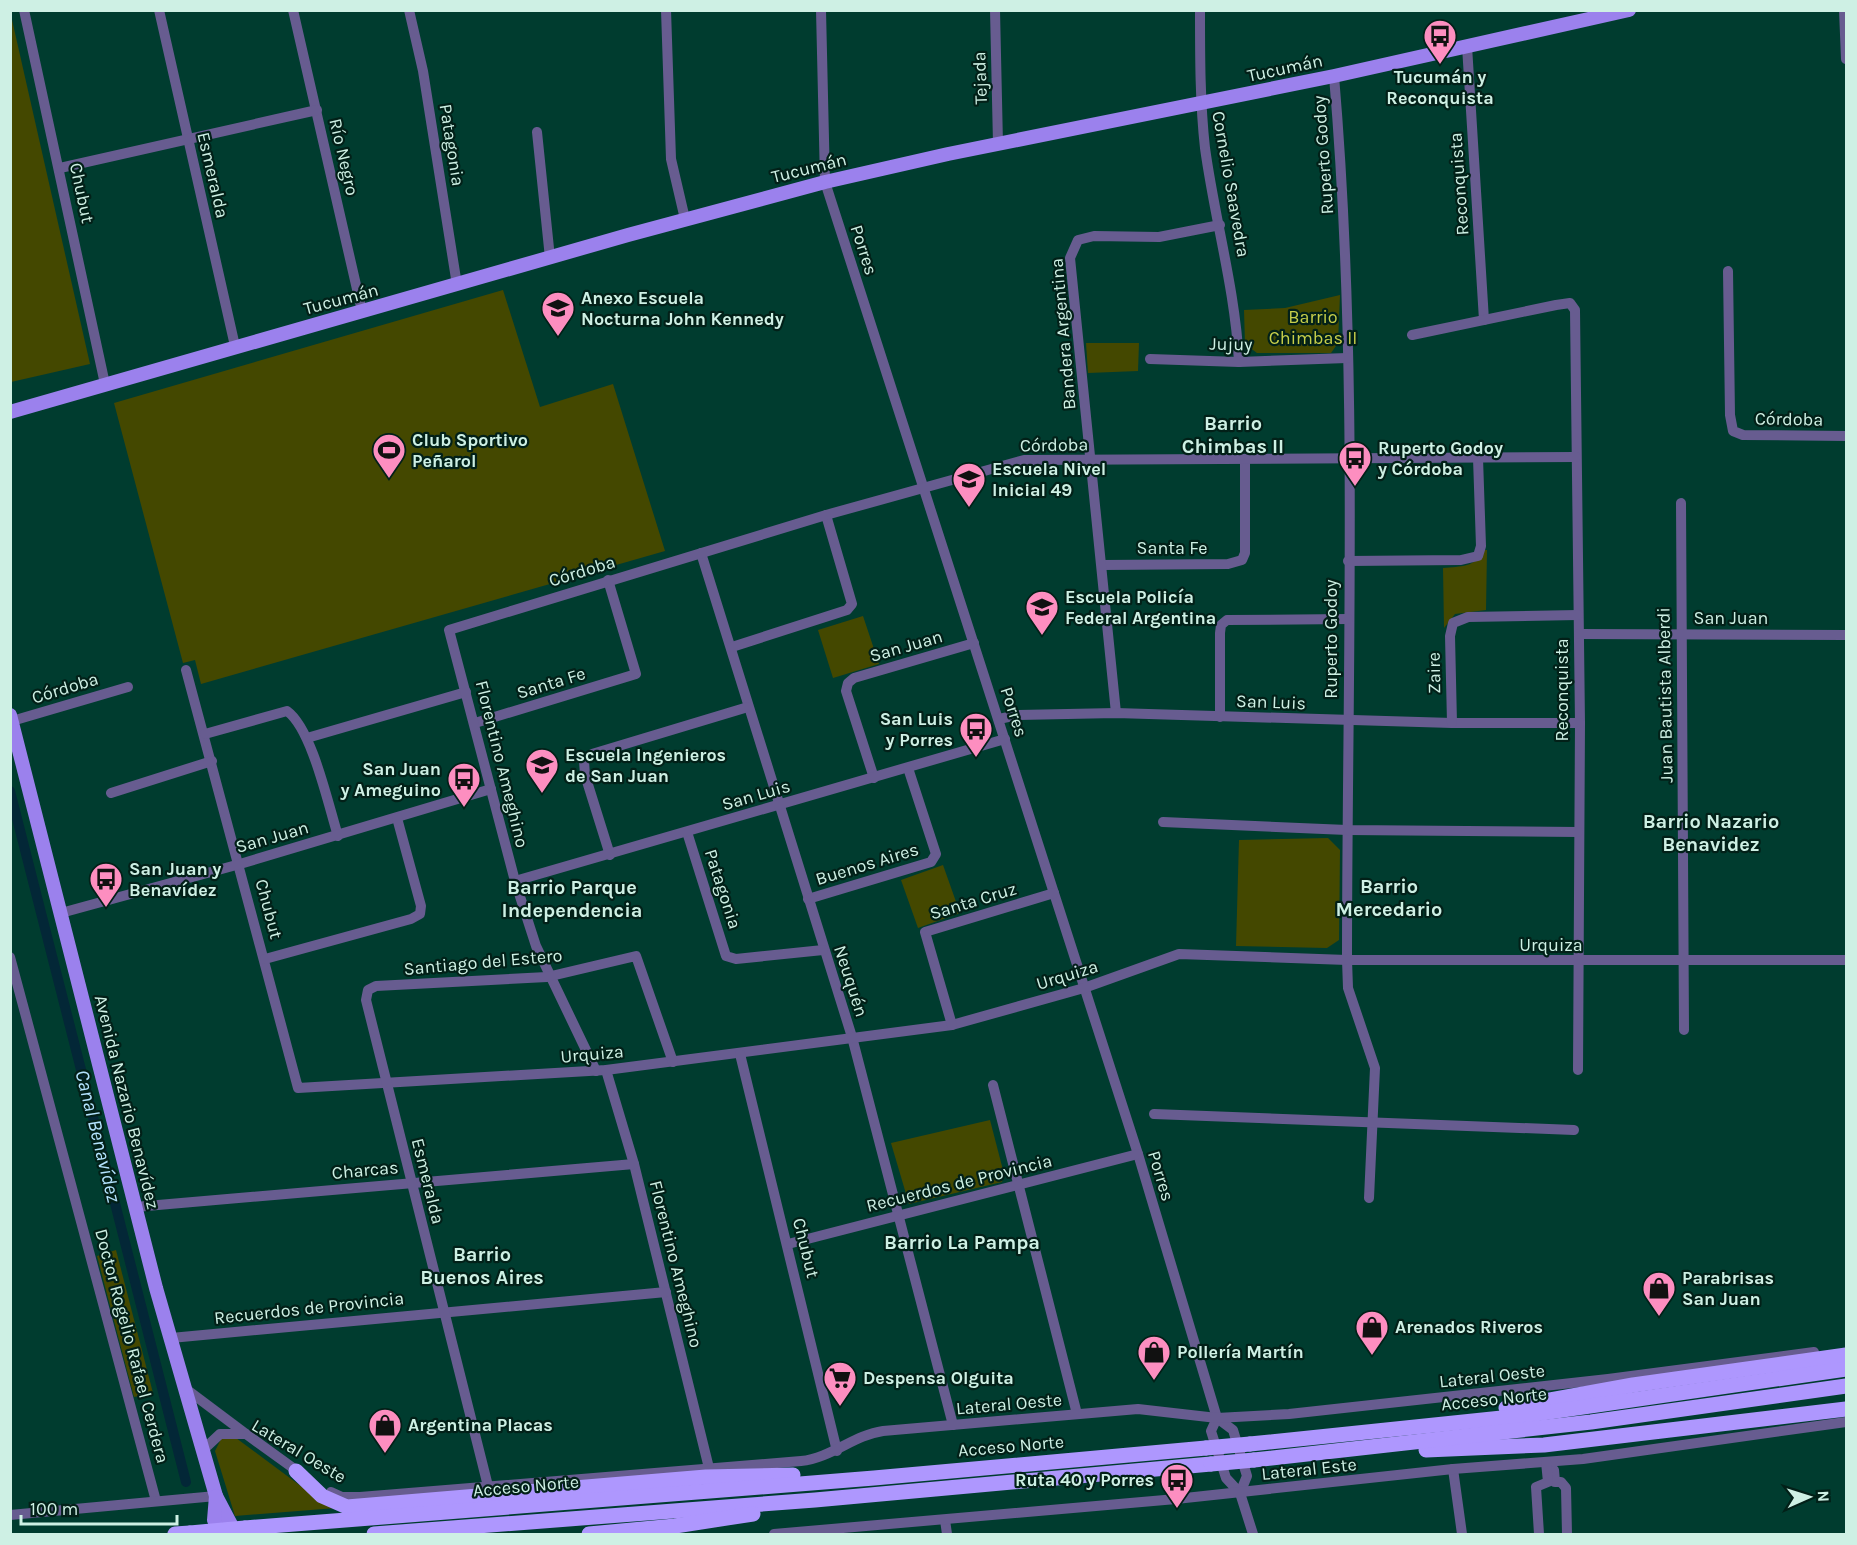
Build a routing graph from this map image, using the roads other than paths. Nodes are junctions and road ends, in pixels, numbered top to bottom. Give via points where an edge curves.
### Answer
1 (24, 10) edge
2 (159, 10) edge
3 (293, 10) edge
4 (409, 10) edge
5 (666, 10) edge
6 (821, 10) edge
7 (994, 10) edge
8 (1200, 10) edge
9 (1629, 10) edge
10 (1844, 10) edge
11 (1599, 14) edge
12 (1467, 46) junction
13 (1846, 59) edge
14 (1334, 76) junction
15 (1201, 104) junction
16 (317, 110) junction
17 (537, 132) dead end
18 (188, 138) junction
19 (998, 144) junction
20 (60, 168) junction
21 (825, 182) junction
22 (685, 219) junction
23 (1220, 225) junction
24 (550, 258) junction
25 (1728, 271) dead end
26 (457, 285) junction
27 (362, 311) junction
28 (1484, 320) junction
29 (1412, 335) dead end
30 (235, 346) junction
31 (1347, 358) junction
32 (1150, 359) dead end
33 (1239, 362) junction
34 (105, 384) junction
35 (10, 412) edge
36 (1846, 436) edge
37 (1576, 457) junction
38 (1478, 458) junction
39 (1348, 459) junction
40 (1091, 460) junction
41 (1245, 460) junction
42 (925, 487) junction
43 (1681, 503) dead end
44 (826, 515) junction
45 (701, 553) junction
46 (1348, 561) junction
47 (1102, 565) junction
48 (608, 580) junction
49 (1578, 615) junction
50 (1348, 619) junction
51 (449, 630) joint
52 (1579, 634) junction
53 (1680, 635) junction
54 (1846, 635) edge
55 (974, 642) junction
56 (732, 647) junction
57 (186, 670) dead end
58 (128, 687) dead end
59 (466, 692) junction
60 (748, 707) junction
61 (1116, 713) junction
62 (1220, 717) junction
63 (11, 718) edge
64 (999, 719) junction
65 (1347, 721) junction
66 (475, 723) junction
67 (1452, 723) junction
68 (1580, 723) junction
69 (205, 734) junction
70 (307, 738) junction
71 (1005, 739) junction
72 (212, 761) junction
73 (908, 768) junction
74 (874, 778) junction
75 (491, 789) junction
76 (111, 793) dead end
77 (779, 806) junction
78 (397, 818) junction
79 (1163, 822) dead end
80 (1347, 830) junction
81 (687, 832) junction
82 (1578, 832) junction
83 (338, 836) junction
84 (610, 855) junction
85 (240, 864) junction
86 (515, 881) junction
87 (1054, 893) junction
88 (808, 899) junction
89 (61, 913) junction
90 (823, 950) junction
91 (10, 957) edge
92 (265, 959) junction
93 (1347, 960) junction
94 (1684, 960) junction
95 (1846, 960) edge
96 (1580, 962) junction
97 (551, 976) junction
98 (1084, 988) junction
99 (368, 990) joint
100 (952, 1024) junction
101 (1684, 1030) dead end
102 (852, 1037) junction
103 (740, 1054) junction
104 (673, 1062) junction
105 (601, 1070) junction
106 (1578, 1070) dead end
107 (387, 1083) junction
108 (993, 1085) dead end
109 (298, 1088) joint
110 (1154, 1114) dead end
111 (1373, 1122) junction
112 (1574, 1130) dead end
113 (1138, 1154) junction
114 (634, 1164) junction
115 (411, 1182) junction
116 (1019, 1186) junction
117 (1369, 1198) dead end
118 (135, 1207) junction
119 (900, 1215) junction
120 (788, 1244) junction
121 (666, 1292) junction
122 (444, 1311) junction
123 (171, 1338) junction
124 (1846, 1347) edge
125 (1846, 1355) edge
126 (1846, 1369) edge
127 (1846, 1386) edge
128 (186, 1389) junction
129 (1846, 1409) edge
130 (1077, 1414) junction
131 (1217, 1418) junction
132 (1846, 1422) edge
133 (953, 1425) junction
134 (1390, 1429) junction
135 (246, 1434) junction
136 (203, 1450) junction
137 (837, 1451) junction
138 (1336, 1452) junction
139 (1550, 1461) junction
140 (709, 1468) junction
141 (1453, 1469) junction
142 (296, 1471) junction
143 (874, 1478) junction
144 (488, 1486) junction
145 (1240, 1493) junction
146 (216, 1496) junction
147 (815, 1500) junction
148 (156, 1501) junction
149 (10, 1515) edge
150 (945, 1520) junction
151 (895, 1529) edge
152 (240, 1531) edge
153 (798, 1533) edge
154 (182, 1534) edge
155 (220, 1534) edge
156 (374, 1534) edge
157 (589, 1534) edge
158 (774, 1534) edge
159 (947, 1534) edge
160 (1253, 1534) edge
161 (1462, 1534) edge
162 (1539, 1534) edge
163 (1567, 1534) edge

1 - 20 street, Chubut
2 - 18 street, Esmeralda
3 - 16 street, Río Negro
4 - 26 street, Patagonia via 423,71
5 - 22 street via 671,159
6 - 21 street, Porres
7 - 19 street, Tejada
8 - 15 street, Cornelio Saavedra
9 - 11 main road, Tucumán
10 - 13 street
11 - 12 main road, Tucumán
12 - 14 main road, Tucumán
12 - 28 street, Reconquista
14 - 15 main road, Tucumán
14 - 31 street, Ruperto Godoy via 1344,189
15 - 19 main road, Tucumán
15 - 23 street, Cornelio Saavedra
16 - 18 street
16 - 27 street, Río Negro
17 - 24 street
18 - 20 street
18 - 30 street, Esmeralda
19 - 21 main road, Tucumán
20 - 34 street, Chubut
21 - 22 main road, Tucumán
21 - 42 street, Porres
22 - 24 main road, Tucumán
23 - 33 street, Cornelio Saavedra via 1233,289
23 - 40 street, Bandera Argentina via 1159,237 1094,236 1078,240 1073,248 1070,258
24 - 26 main road, Tucumán
25 - 36 street, Córdoba via 1733,431 1743,435
26 - 27 main road, Tucumán
27 - 30 main road, Tucumán
28 - 29 street
28 - 37 street, Reconquista via 1570,303 1575,310
30 - 34 main road, Tucumán
31 - 33 street, Jujuy
31 - 39 street, Ruperto Godoy
32 - 33 street, Jujuy
34 - 35 main road, Tucumán
37 - 38 street, Córdoba
37 - 49 street, Reconquista
38 - 39 street, Córdoba
38 - 46 street via 1478,556 1461,560
39 - 41 street, Córdoba
39 - 46 street, Ruperto Godoy
40 - 41 street, Córdoba
40 - 42 street, Córdoba via 1024,460
40 - 47 street, Bandera Argentina
41 - 47 street, Santa Fe via 1242,560 1228,564
42 - 44 street, Córdoba
42 - 55 street, Porres
43 - 53 street, Juan Bautista Alberdi
44 - 45 street, Córdoba
44 - 56 street via 852,604 847,610
45 - 48 street, Córdoba
45 - 56 street, Neuquén
46 - 50 street, Ruperto Godoy
47 - 61 street, Bandera Argentina
48 - 51 street, Córdoba
48 - 66 street, Santa Fe via 636,674
49 - 52 street, Reconquista
49 - 67 street, Zaire via 1468,618 1453,623
50 - 62 street via 1227,620 1220,633
50 - 65 street, Ruperto Godoy
51 - 59 street, Florentino Ameghino
52 - 53 street, San Juan
52 - 68 street, Reconquista
53 - 54 street, San Juan
53 - 94 street, Juan Bautista Alberdi
55 - 64 street, Porres
55 - 74 street, San Juan via 848,683 846,691
56 - 60 street, Neuquén
57 - 69 street, Chubut
58 - 63 street, Córdoba
59 - 66 street, Florentino Ameghino
59 - 70 street
60 - 77 street, Neuquén
60 - 84 street via 592,754 584,761
61 - 62 street, San Luis
61 - 64 street, San Luis via 1018,715
62 - 65 street, San Luis
63 - 89 main road, Avenida Nazario Benavídez
64 - 71 street, Porres
65 - 67 street, San Luis
65 - 80 street, Ruperto Godoy
66 - 75 street, Florentino Ameghino
67 - 68 street, San Luis
68 - 82 street, Reconquista
69 - 70 street via 287,711 298,719
69 - 72 street, Chubut
70 - 83 street
71 - 73 street, San Luis
71 - 87 street, Porres
72 - 76 street
72 - 85 street, Chubut
73 - 74 street, San Luis
73 - 88 street, Buenos Aires via 935,858
74 - 77 street, San Luis
75 - 78 street, San Juan
75 - 86 street, Florentino Ameghino
77 - 81 street, San Luis
77 - 88 street, Neuquén
78 - 83 street, San Juan
78 - 92 street via 420,914
79 - 80 street
80 - 82 street
80 - 93 street, Ruperto Godoy
81 - 84 street, San Luis
81 - 90 street, Patagonia via 726,956 736,959
82 - 96 street, Reconquista
83 - 85 street, San Juan
84 - 86 street, San Luis
85 - 89 street, San Juan
85 - 92 street, Chubut
86 - 97 street, Florentino Ameghino via 536,946
87 - 98 street, Porres
87 - 100 street, Santa Cruz via 925,933
88 - 90 street, Neuquén
89 - 118 main road, Avenida Nazario Benavídez
90 - 102 street, Neuquén
91 - 148 street, Doctor Rogelio Rafael Cerdera
92 - 109 street, Chubut
93 - 96 street, Urquiza
93 - 98 street, Urquiza via 1179,954
93 - 111 street, Ruperto Godoy via 1348,988 1374,1068
94 - 95 street, Urquiza
94 - 96 street, Urquiza
94 - 101 street, Juan Bautista Alberdi
96 - 106 street, Reconquista
97 - 99 street, Santiago del Estero via 376,986
97 - 104 street, Santiago del Estero via 636,956
97 - 105 street, Florentino Ameghino
98 - 100 street, Urquiza
98 - 113 street, Porres
99 - 107 street, Esmeralda via 366,1000
100 - 102 street, Urquiza
102 - 103 street, Urquiza
102 - 119 street, Neuquén
103 - 104 street, Urquiza
103 - 120 street, Chubut
104 - 105 street, Urquiza
105 - 107 street, Urquiza
105 - 114 street, Florentino Ameghino
107 - 109 street, Urquiza
107 - 115 street, Esmeralda
108 - 116 street
110 - 111 street
111 - 112 street
111 - 117 street, Ruperto Godoy
113 - 116 street, Recuerdos de Provincia
113 - 131 street, Porres
114 - 115 street, Charcas
114 - 121 street, Florentino Ameghino
115 - 118 street, Charcas
115 - 122 street, Esmeralda
116 - 119 street, Recuerdos de Provincia
116 - 130 street
118 - 123 main road, Avenida Nazario Benavídez
119 - 120 street, Recuerdos de Provincia
119 - 133 street, Neuquén
120 - 137 street, Chubut
121 - 122 street, Recuerdos de Provincia
121 - 140 street, Florentino Ameghino
122 - 123 street, Recuerdos de Provincia
122 - 144 street, Esmeralda
123 - 128 main road, Avenida Nazario Benavídez
124 - 131 street, Lateral Oeste via 1452,1397
125 - 134 highway via 1633,1385
126 - 134 highway, Acceso Norte via 1592,1407
127 - 138 highway, Acceso Norte
128 - 135 street
128 - 136 main road, Avenida Nazario Benavídez
129 - 138 highway via 1544,1445
130 - 131 street, Lateral Oeste via 1148,1409
130 - 133 street, Lateral Oeste
131 - 145 street, Porres via 1211,1431 1226,1478
131 - 145 street, Porres via 1233,1430 1247,1476
132 - 139 street, Lateral Este via 1696,1445
133 - 137 street, Lateral Oeste via 872,1433
134 - 143 highway, Acceso Norte, bridge
135 - 136 street, Lateral Oeste via 220,1434
135 - 142 street, Lateral Oeste
136 - 146 main road, Avenida Nazario Benavídez
137 - 140 street, Lateral Oeste via 812,1460
138 - 147 highway, Acceso Norte, bridge
139 - 141 street, Lateral Este
139 - 162 street via 1548,1482 1536,1487
139 - 163 street via 1555,1482 1566,1488
140 - 144 street, Lateral Oeste
141 - 145 street, Lateral Este
141 - 161 street
142 - 143 highway via 322,1496 347,1507 706,1477
142 - 144 street, Lateral Oeste via 342,1497
143 - 152 highway, Acceso Norte
145 - 150 street, Lateral Este
145 - 160 street, Porres
146 - 148 street
146 - 152 main road, Avenida Nazario Benavídez
146 - 155 main road, Avenida Nazario Benavídez via 214,1520
147 - 156 highway, Acceso Norte
147 - 157 highway via 725,1519
148 - 149 street
150 - 151 street, Lateral Este
150 - 159 street
151 - 153 street, Lateral Este
152 - 154 highway, Acceso Norte, bridge
153 - 158 street, Lateral Este

